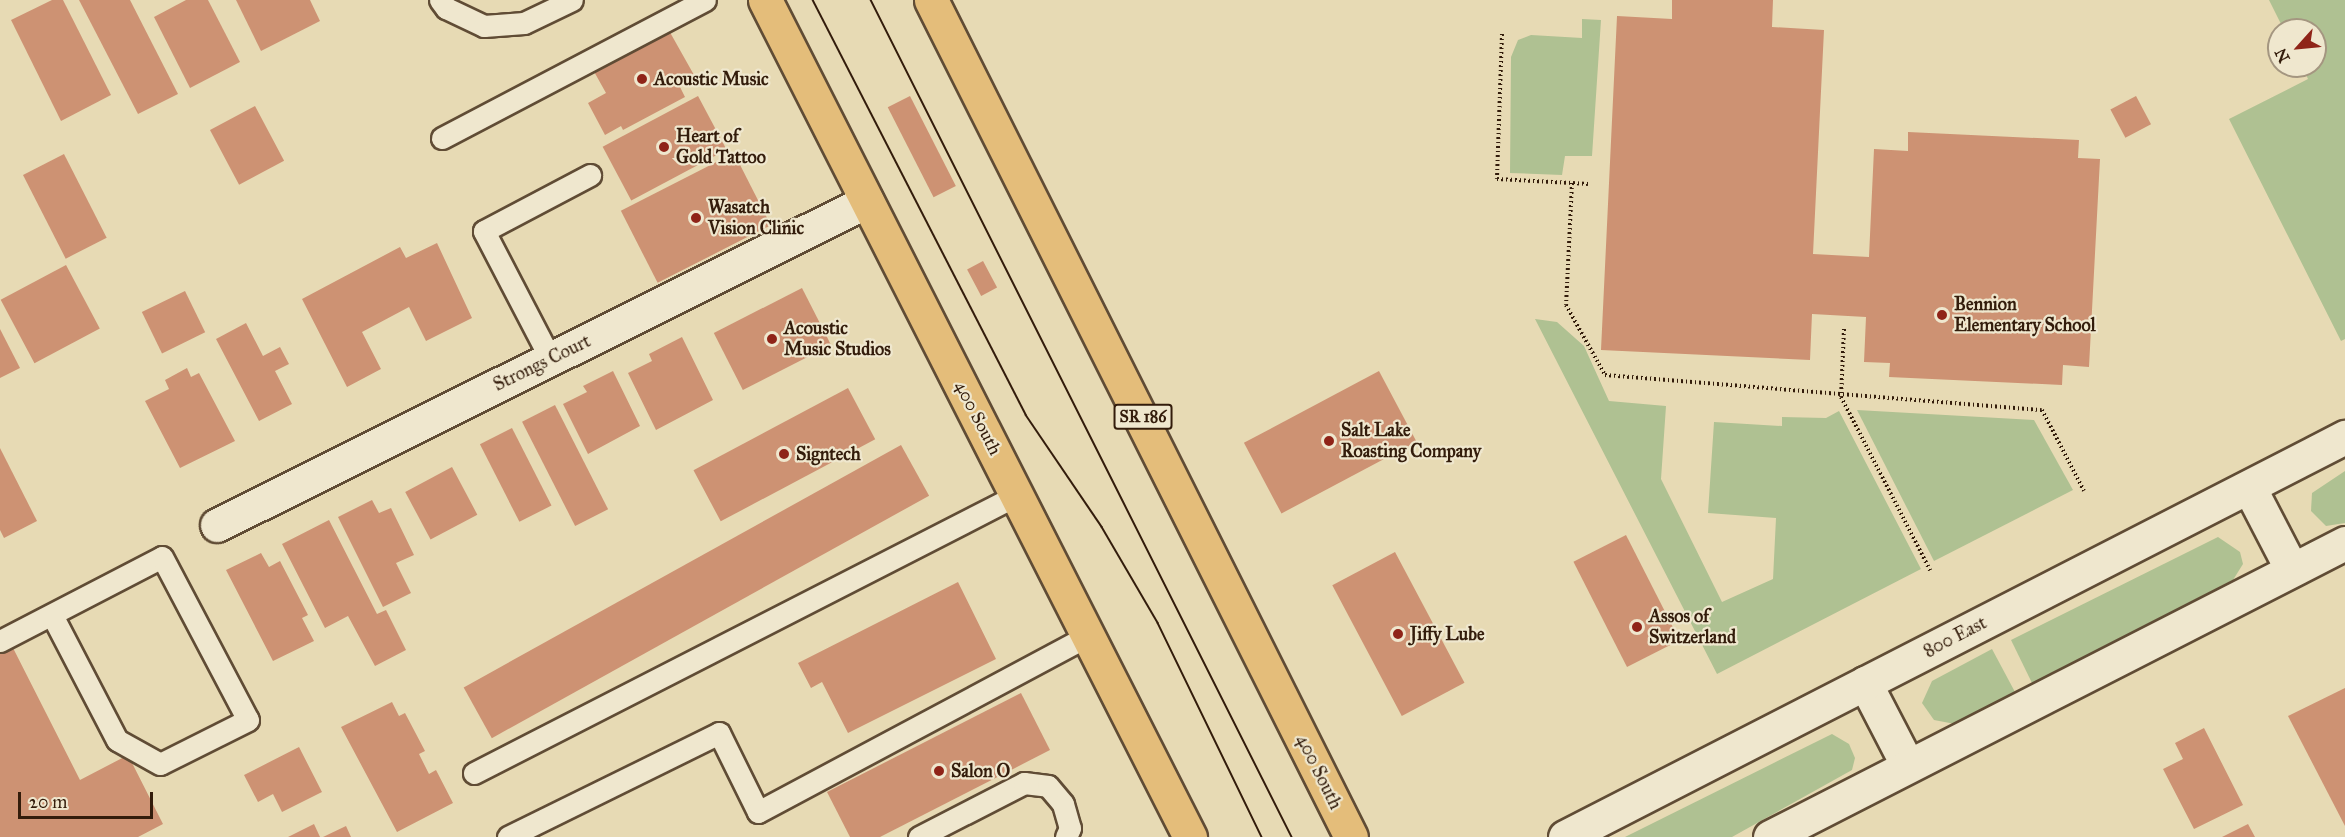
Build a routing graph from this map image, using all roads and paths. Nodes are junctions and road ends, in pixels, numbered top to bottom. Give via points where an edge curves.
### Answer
1 (440, 0) edge
2 (572, 0) edge
3 (705, 0) edge
4 (765, 0) edge
5 (931, 0) edge
6 (1502, 34) dead end
7 (442, 138) dead end
8 (591, 175) dead end
9 (1572, 183) junction
10 (1588, 184) dead end
11 (867, 201) junction
12 (1844, 329) dead end
13 (550, 358) junction
14 (1840, 397) junction
15 (2345, 438) edge
16 (2249, 487) junction
17 (2084, 491) dead end
18 (1017, 495) junction
19 (217, 525) dead end
20 (2345, 543) edge
21 (1930, 570) dead end
22 (2292, 570) junction
23 (52, 615) junction
24 (1088, 636) junction
25 (0, 641) edge
26 (1865, 683) junction
27 (1908, 766) junction
28 (474, 774) dead end
29 (508, 837) edge
30 (919, 837) edge
31 (1066, 837) edge
32 (1190, 837) edge
33 (1351, 837) edge
34 (1565, 837) edge
35 (1770, 837) edge

1 - 2 lane via 446,8 484,26 524,23
3 - 7 lane
4 - 11 main road, 400 South
5 - 33 main road, 400 South / SR 186
6 - 9 path via 1497,179
8 - 13 lane via 484,231
9 - 10 path
9 - 14 path via 1566,305 1605,375 1798,387
11 - 13 street, Strongs Court
11 - 18 main road, 400 South
12 - 14 path
13 - 19 street, Strongs Court
14 - 17 path via 2042,410
14 - 21 path
15 - 16 street, 800 East
16 - 22 street
16 - 26 street, 800 East
18 - 24 main road, 400 South
18 - 28 lane
20 - 22 street
22 - 27 street
23 - 23 lane via 162,557 248,720 160,764 117,740
23 - 25 lane
24 - 29 lane via 758,812 719,733
24 - 32 main road, 400 South
26 - 27 street
26 - 34 street, 800 East
27 - 35 street
30 - 31 lane via 1024,783 1048,786 1063,804 1071,828

